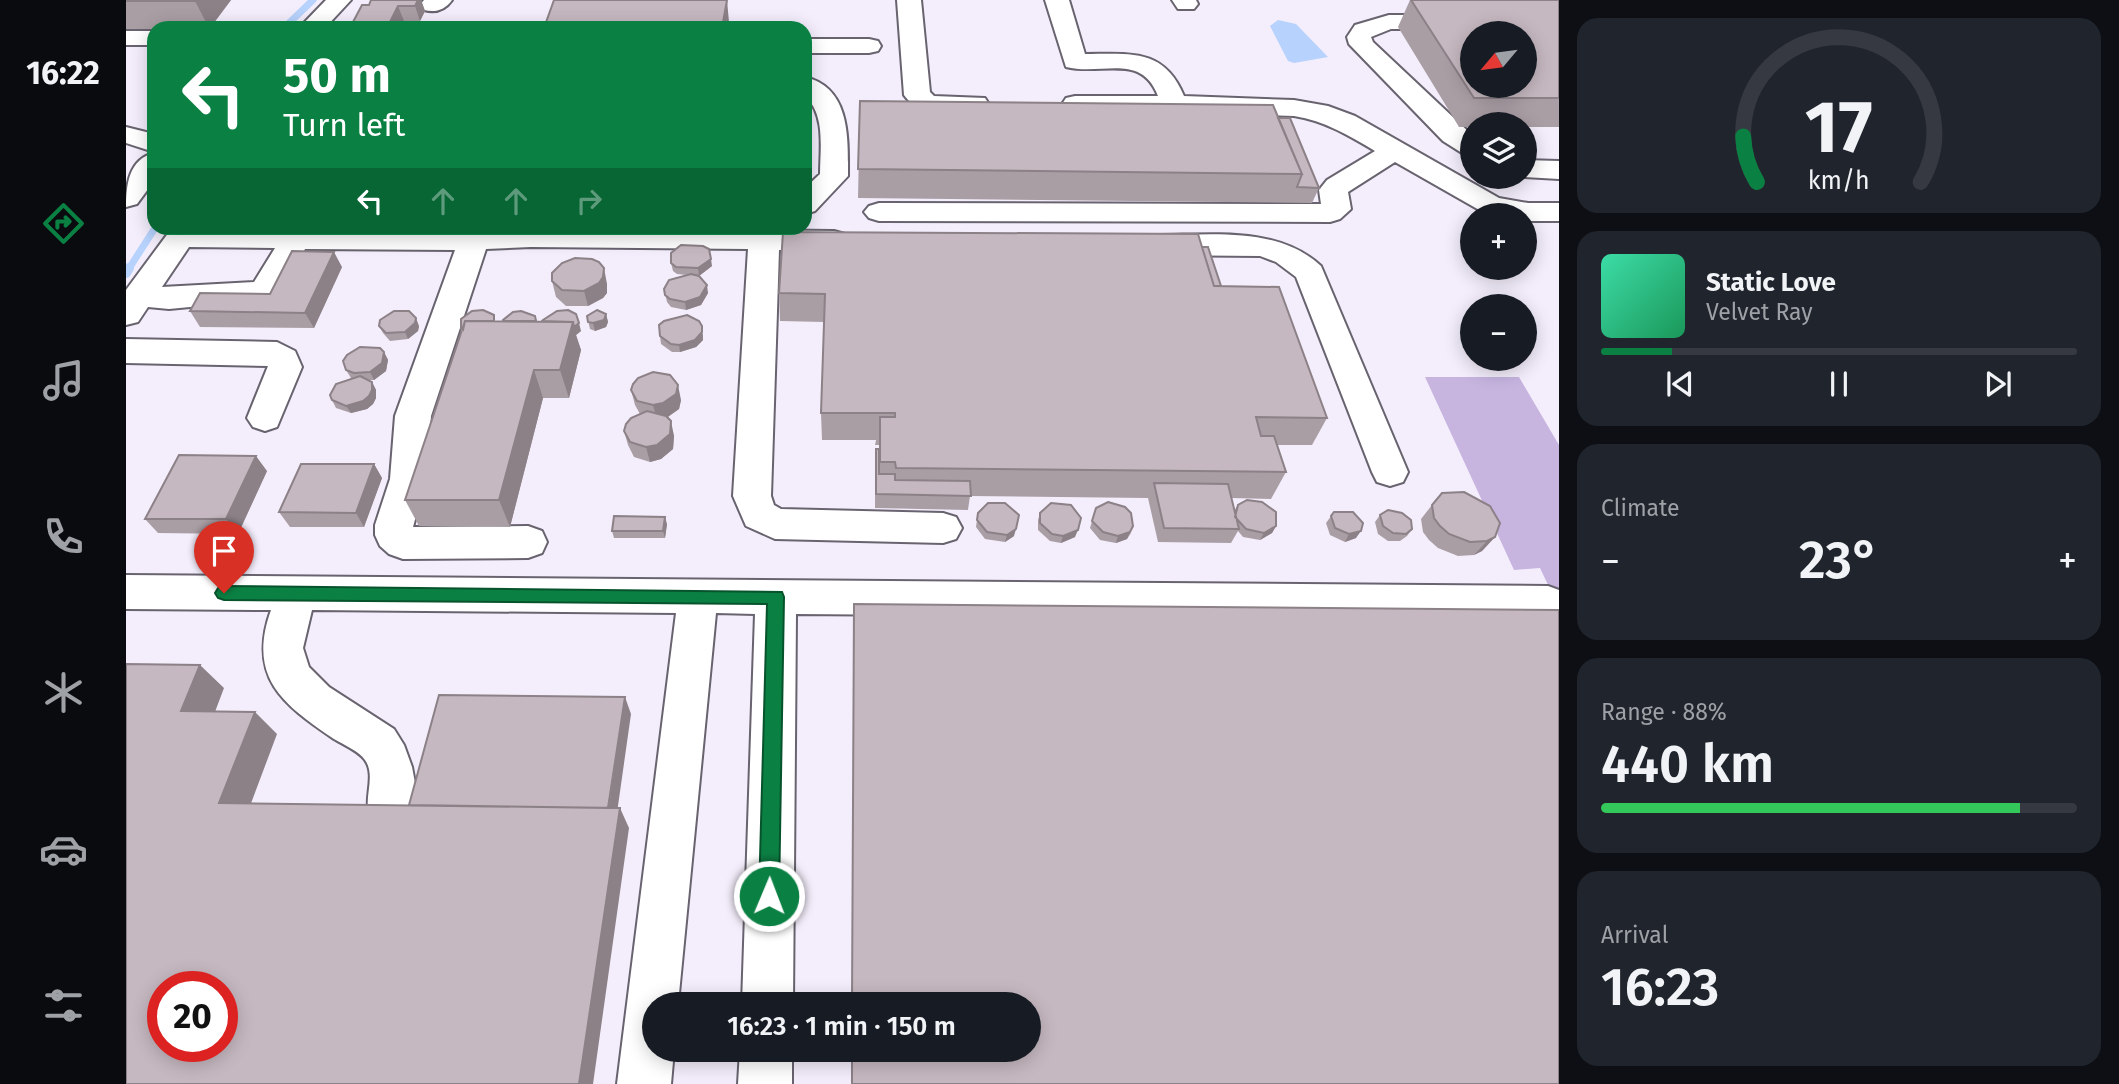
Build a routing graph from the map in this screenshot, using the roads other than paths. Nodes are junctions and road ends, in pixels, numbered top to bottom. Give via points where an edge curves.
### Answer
1 (339, 0) edge
2 (909, 0) edge
3 (1057, 0) edge
4 (318, 21) edge
5 (1559, 22) edge
6 (126, 38) edge
7 (147, 38) edge
8 (812, 46) edge
9 (869, 46) dead end
10 (1075, 62) junction
11 (812, 88) edge
12 (1086, 103) junction
13 (994, 104) edge
14 (1047, 104) edge
15 (1174, 104) junction
16 (126, 135) edge
17 (1460, 139) edge
18 (147, 141) edge
19 (1394, 151) junction
20 (1537, 169) edge
21 (147, 170) edge
22 (1559, 170) edge
23 (147, 197) edge
24 (126, 198) edge
25 (812, 198) edge
26 (879, 212) dead end
27 (1559, 212) edge
28 (182, 235) edge
29 (240, 235) edge
30 (295, 238) junction
31 (474, 239) junction
32 (764, 240) junction
33 (860, 241) edge
34 (1122, 245) edge
35 (132, 306) edge
36 (126, 351) edge
37 (265, 418) dead end
38 (1390, 472) dead end
39 (943, 528) dead end
40 (528, 542) dead end
41 (126, 592) edge
42 (297, 594) junction
43 (698, 597) junction
44 (776, 597) junction
45 (1548, 603) dead end
46 (391, 807) edge
47 (767, 992) edge
48 (766, 1062) edge
49 (644, 1084) edge
50 (765, 1084) edge

1 - 4 street
2 - 13 street via 917,95 928,104
3 - 10 street
5 - 17 street via 1389,22 1364,30 1361,44
6 - 7 street
8 - 9 street
10 - 12 street
10 - 15 street via 1153,68
11 - 25 street via 832,114 834,176
12 - 14 street
12 - 15 street
15 - 19 street via 1319,112
16 - 18 street
19 - 26 street via 1337,186 1336,209 1330,213
19 - 27 street via 1491,205
20 - 22 street
21 - 24 street
23 - 24 street
28 - 35 street
29 - 30 street
30 - 31 street
30 - 35 street via 270,286 262,292 169,298
31 - 32 street
31 - 40 street via 413,416 408,479 394,536 403,543
32 - 33 street
32 - 39 street via 752,496 759,515 775,524
34 - 38 street via 1260,246 1297,260 1310,272
36 - 37 street via 277,354 285,367
41 - 42 street
42 - 43 street
42 - 46 street via 284,635 282,656 288,675 379,745 391,770
43 - 44 street
43 - 49 street
44 - 45 street
44 - 47 street
48 - 50 street

